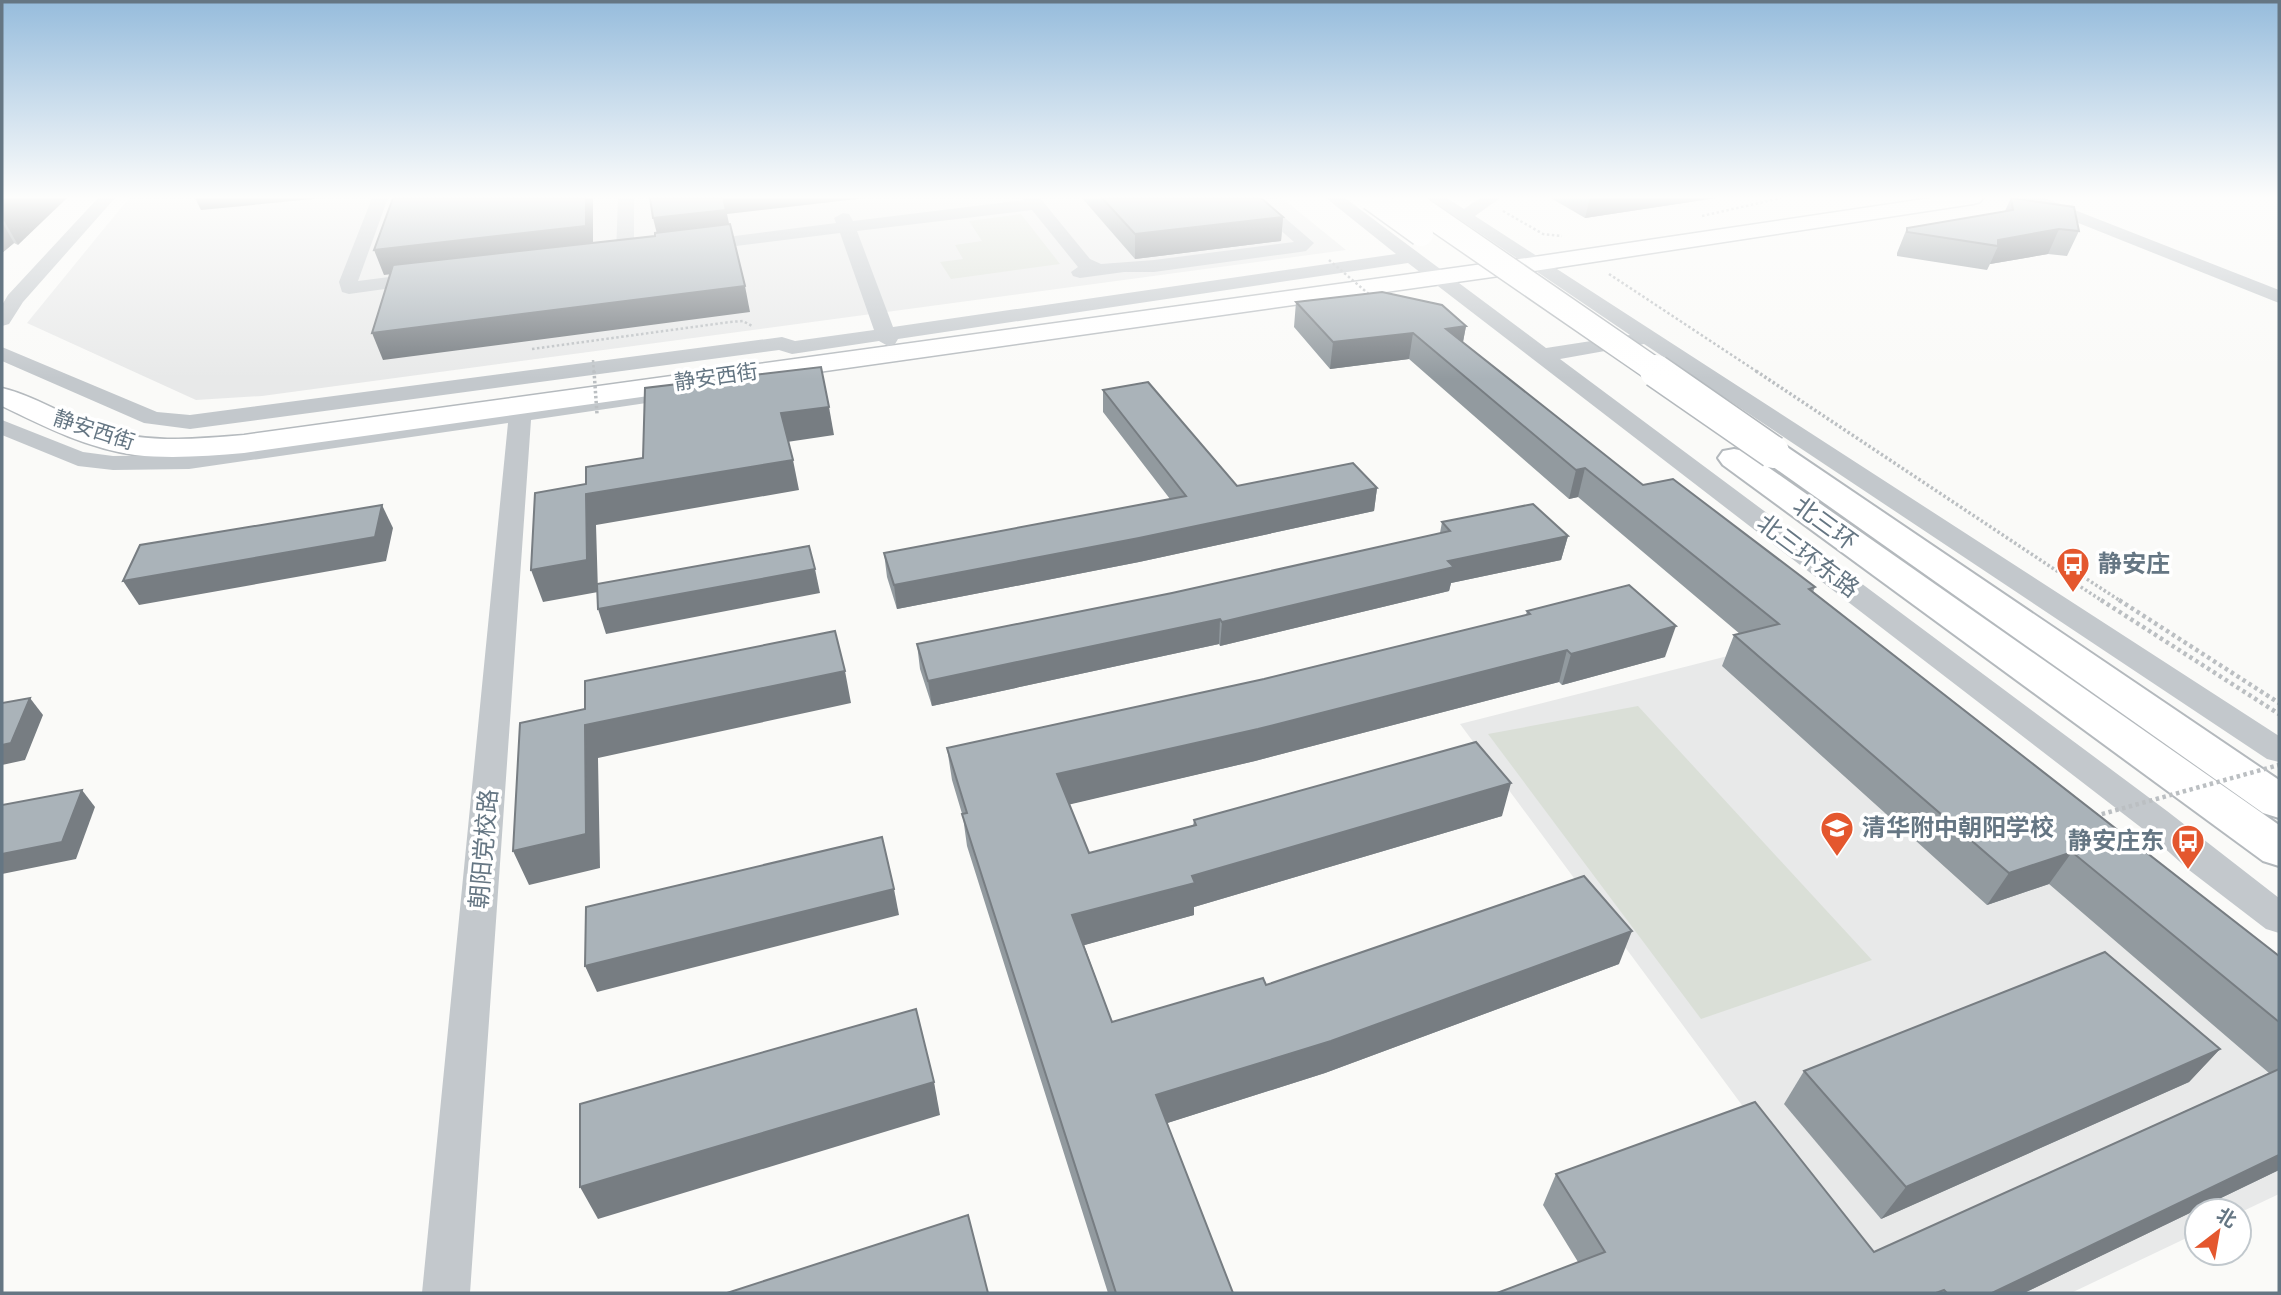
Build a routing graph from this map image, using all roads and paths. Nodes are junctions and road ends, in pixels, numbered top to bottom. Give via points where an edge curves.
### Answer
1 (52, 258) edge
2 (357, 258) edge
3 (858, 258) edge
4 (1080, 258) edge
5 (1212, 258) edge
6 (1415, 258) edge
7 (1455, 258) edge
8 (1491, 258) edge
9 (1514, 258) edge
10 (1527, 258) edge
11 (2182, 258) edge
12 (1329, 260) dead end
13 (1429, 269) junction
14 (1600, 269) dead end
15 (1085, 270) junction
16 (445, 276) edge
17 (1370, 296) edge
18 (2279, 297) edge
19 (1105, 305) junction
20 (2, 320) edge
21 (1075, 326) junction
22 (1140, 326) junction
23 (887, 337) junction
24 (1648, 338) junction
25 (2, 353) edge
26 (1543, 355) junction
27 (593, 360) dead end
28 (597, 364) dead end
29 (584, 366) dead end
30 (2, 370) edge
31 (1620, 377) dead end
32 (2, 396) edge
33 (520, 409) junction
34 (602, 410) dead end
35 (589, 412) dead end
36 (597, 414) dead end
37 (2, 427) edge
38 (1723, 450) dead end
39 (2063, 576) junction
40 (2279, 703) edge
41 (2279, 714) edge
42 (2279, 751) edge
43 (2279, 765) edge
44 (2279, 802) edge
45 (2102, 826) edge
46 (2278, 849) edge
47 (2279, 918) edge
48 (446, 1293) edge

1 - 20 street
2 - 16 street via 349,288
3 - 23 street
4 - 15 street
5 - 15 street
6 - 13 street, 北三环东路
7 - 31 highway, bridge
8 - 44 highway, 北三环, bridge
9 - 13 main road
10 - 24 street
11 - 18 street
12 - 17 path, bridge
13 - 19 main road, 静安西街
13 - 21 main road, 静安西街
13 - 22 street
13 - 26 street, 北三环东路
14 - 39 path
15 - 19 street
19 - 23 main road, 静安西街
21 - 22 street
21 - 33 main road, 静安西街
22 - 33 street
23 - 25 street via 792,348 782,343 190,422 152,418
23 - 30 main road, 静安西街 via 278,428 199,435 134,428
24 - 26 street
24 - 42 street
26 - 47 street, 北三环东路
27 - 36 path, bridge
28 - 29 path
32 - 33 main road, 静安西街 via 85,433 158,448 244,443
33 - 37 street via 189,462 78,459
33 - 48 street, 朝阳党校路
34 - 35 path
38 - 46 highway, 北三环
39 - 40 path via 2076,572
39 - 41 path
43 - 45 path, bridge via 2091,817

